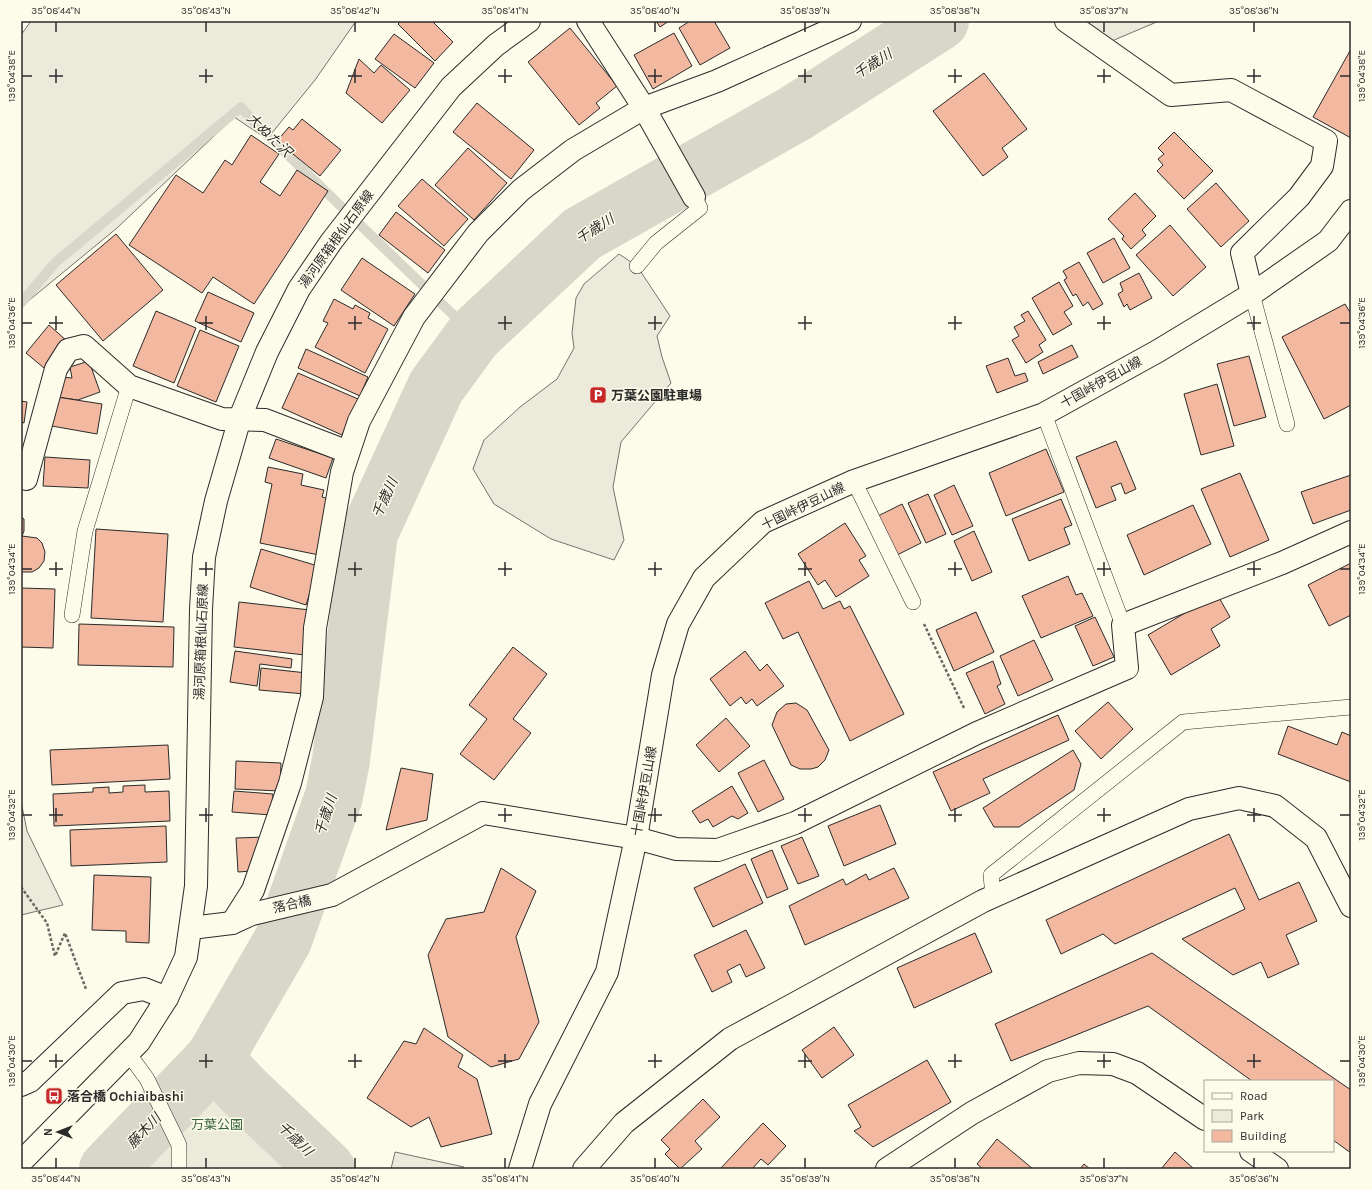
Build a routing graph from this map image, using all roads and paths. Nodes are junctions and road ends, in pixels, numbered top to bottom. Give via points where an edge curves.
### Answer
1 (529, 21) edge
2 (588, 21) edge
3 (850, 21) edge
4 (1066, 21) edge
5 (648, 114) junction
6 (694, 197) joint
7 (1351, 211) edge
8 (637, 266) dead end
9 (1252, 294) junction
10 (129, 386) junction
11 (1044, 414) junction
12 (240, 418) junction
13 (1287, 424) dead end
14 (348, 452) junction
15 (26, 479) dead end
16 (854, 481) junction
17 (1351, 532) edge
18 (913, 602) joint
19 (72, 615) dead end
20 (1123, 625) junction
21 (1351, 707) edge
22 (977, 733) junction
23 (636, 838) junction
24 (21, 887) edge
25 (993, 896) junction
26 (1351, 906) edge
27 (232, 923) junction
28 (191, 928) junction
29 (93, 986) dead end
30 (167, 998) junction
31 (128, 1053) junction
32 (21, 1085) edge
33 (1204, 1118) edge
34 (1252, 1152) edge
35 (21, 1162) edge
36 (179, 1169) edge
37 (520, 1169) edge
38 (584, 1169) edge
39 (887, 1169) edge
40 (1277, 1169) edge

1 - 12 street, 湯河原箱根仙石原線 via 496,45 451,87 330,242 299,289 267,352
2 - 5 street
3 - 5 street
4 - 9 street via 1171,95 1231,90 1326,141 1322,166 1299,197 1242,253
5 - 6 street
5 - 14 street via 573,150 521,190 478,233 414,317 359,421
6 - 8 lane via 700,208 656,243
7 - 9 street, 十国峠伊豆山線 via 1328,241
9 - 11 street, 十国峠伊豆山線 via 1158,351
9 - 13 lane
10 - 12 street via 222,419
10 - 15 street via 84,346 68,350 56,369
10 - 19 lane via 85,531
11 - 16 street, 十国峠伊豆山線
11 - 20 lane
12 - 14 street via 265,420
12 - 28 street, 湯河原箱根仙石原線 via 216,501 204,557 196,886
14 - 27 street via 342,472 315,628 312,697 290,784 253,890
16 - 18 lane
16 - 23 street, 十国峠伊豆山線 via 763,522 704,578 678,624 663,674
17 - 20 street via 1282,563
18 - 22 path
20 - 22 street, 落合橋 via 1126,668
21 - 25 lane via 1183,722 991,875
22 - 23 street, 落合橋 via 795,823 718,850 676,850
23 - 27 street, 落合橋 via 483,813 332,895 252,914
23 - 37 street, 十国峠伊豆山線 via 607,972 540,1104
24 - 29 path via 47,923 55,956 65,933 87,990
25 - 26 street via 1189,809 1239,798 1275,806 1316,838
25 - 38 street via 730,1039 624,1123
27 - 28 street, 落合橋
28 - 30 street, 湯河原箱根仙石原線 via 186,957
30 - 31 street, 湯河原箱根仙石原線 via 139,1042
30 - 32 street via 144,990 122,993 30,1081
31 - 35 street, 湯河原箱根仙石原線
31 - 36 lane via 148,1082 179,1145
33 - 39 street via 1137,1073 1113,1064 1079,1063 1048,1070 972,1113
34 - 40 street

